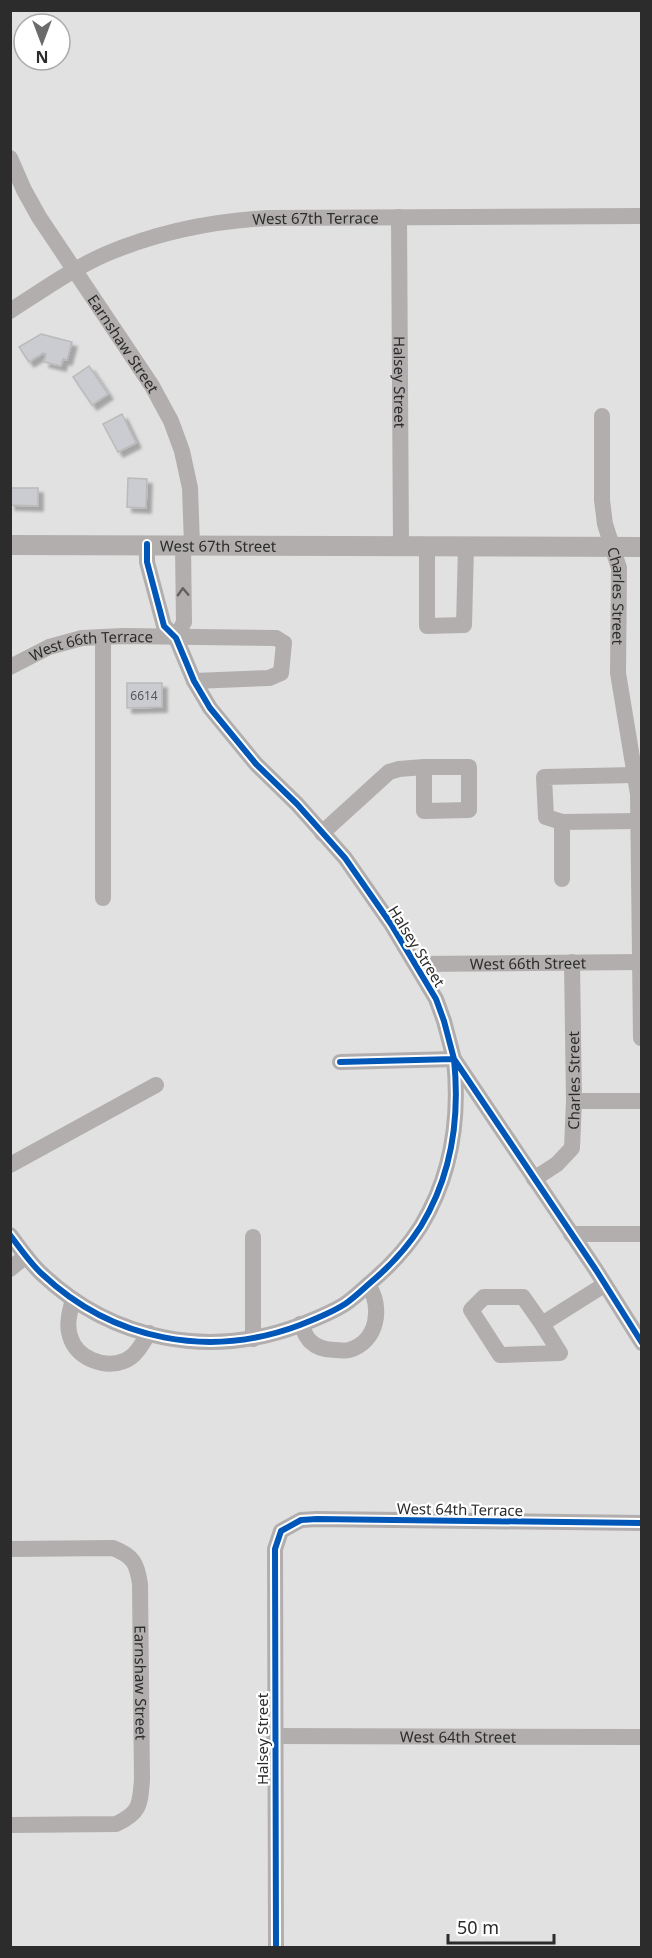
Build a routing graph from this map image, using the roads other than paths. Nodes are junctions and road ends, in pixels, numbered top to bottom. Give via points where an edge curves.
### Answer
1 (10, 158) edge
2 (642, 216) edge
3 (399, 217) junction
4 (75, 271) junction
5 (10, 311) edge
6 (602, 416) dead end
7 (147, 544) junction
8 (10, 545) edge
9 (187, 545) junction
10 (401, 546) junction
11 (427, 547) junction
12 (466, 547) junction
13 (611, 547) junction
14 (642, 547) edge
15 (103, 637) junction
16 (176, 638) junction
17 (10, 668) edge
18 (194, 681) junction
19 (424, 767) dead end
20 (634, 775) junction
21 (638, 821) junction
22 (562, 822) junction
23 (322, 832) junction
24 (562, 879) dead end
25 (103, 898) dead end
26 (572, 962) junction
27 (640, 962) junction
28 (416, 964) junction
29 (641, 1038) edge
30 (454, 1059) junction
31 (340, 1062) dead end
32 (156, 1085) dead end
33 (574, 1101) junction
34 (642, 1101) edge
35 (10, 1165) edge
36 (534, 1179) junction
37 (572, 1234) junction
38 (642, 1234) edge
39 (10, 1235) edge
40 (253, 1237) dead end
41 (26, 1256) junction
42 (10, 1269) edge
43 (368, 1285) junction
44 (604, 1285) junction
45 (73, 1299) junction
46 (300, 1324) junction
47 (542, 1324) junction
48 (148, 1333) junction
49 (254, 1338) junction
50 (642, 1343) edge
51 (642, 1523) edge
52 (281, 1531) joint
53 (10, 1549) edge
54 (274, 1736) junction
55 (642, 1737) edge
56 (10, 1825) edge
57 (276, 1947) edge

1 - 4 street, Earnshaw Street via 34,208
2 - 3 street, West 67th Terrace
3 - 4 street, West 67th Terrace via 268,218 203,224 148,238
3 - 10 street, Halsey Street
4 - 5 street, West 67th Terrace
4 - 9 street, Earnshaw Street via 171,421 190,488
6 - 13 street, Charles Street via 602,500
7 - 8 street, West 67th Street
7 - 9 street, West 67th Street
7 - 16 street, Halsey Street via 147,561 164,626
9 - 10 street, West 67th Street
16 -> 9 street via 184,622
10 - 11 street, West 67th Street
11 - 12 street, West 67th Street
11 - 12 street via 427,626 464,625
12 - 13 street, West 67th Street
13 - 14 street, West 67th Street
13 - 20 street, Charles Street via 619,568 618,673
15 - 16 street, West 66th Terrace
15 - 17 street, West 66th Terrace via 56,644
15 - 25 street
16 - 18 street, Halsey Street
16 - 18 street via 276,638 284,643 281,673 269,678
18 - 23 street, Halsey Street via 210,708 256,764
19 - 23 street via 389,772
20 - 21 street, Charles Street
20 - 22 street via 544,777 546,817
21 - 22 street
21 - 27 street, Charles Street
22 - 24 street
23 - 28 street, Halsey Street via 345,858
26 - 27 street, West 66th Street
26 - 28 street, West 66th Street
26 - 33 street, Charles Street
27 - 29 street, Charles Street
28 - 30 street, Halsey Street via 436,999
30 - 31 street
30 - 36 street, Halsey Street
30 - 43 street via 456,1118 438,1193 402,1252
32 - 35 street
33 - 34 street
33 - 36 street, Charles Street via 572,1148
36 - 37 street, Halsey Street
37 - 38 street
37 - 44 street, Halsey Street
39 - 41 street
40 - 49 street
41 - 42 street
41 - 45 street via 40,1273
43 - 46 street via 328,1314
43 - 46 street via 377,1305 375,1325 363,1342 349,1350 326,1350 309,1340
44 - 47 street
44 - 50 street, Halsey Street
45 - 48 street via 107,1319
45 - 48 street via 70,1337 78,1352 91,1360 108,1364 125,1361 138,1350
46 - 49 street
47 - 47 street via 523,1297 484,1297 471,1310 500,1355 560,1353
48 - 49 street via 177,1341 212,1343
51 - 52 street, West 64th Terrace via 317,1519 301,1520
52 - 54 street, Halsey Street via 275,1549
53 - 56 street, Earnshaw Street via 113,1548 126,1553 137,1566 142,1780 140,1804 132,1816 116,1824
54 - 55 street, West 64th Street
54 - 57 street, Halsey Street

